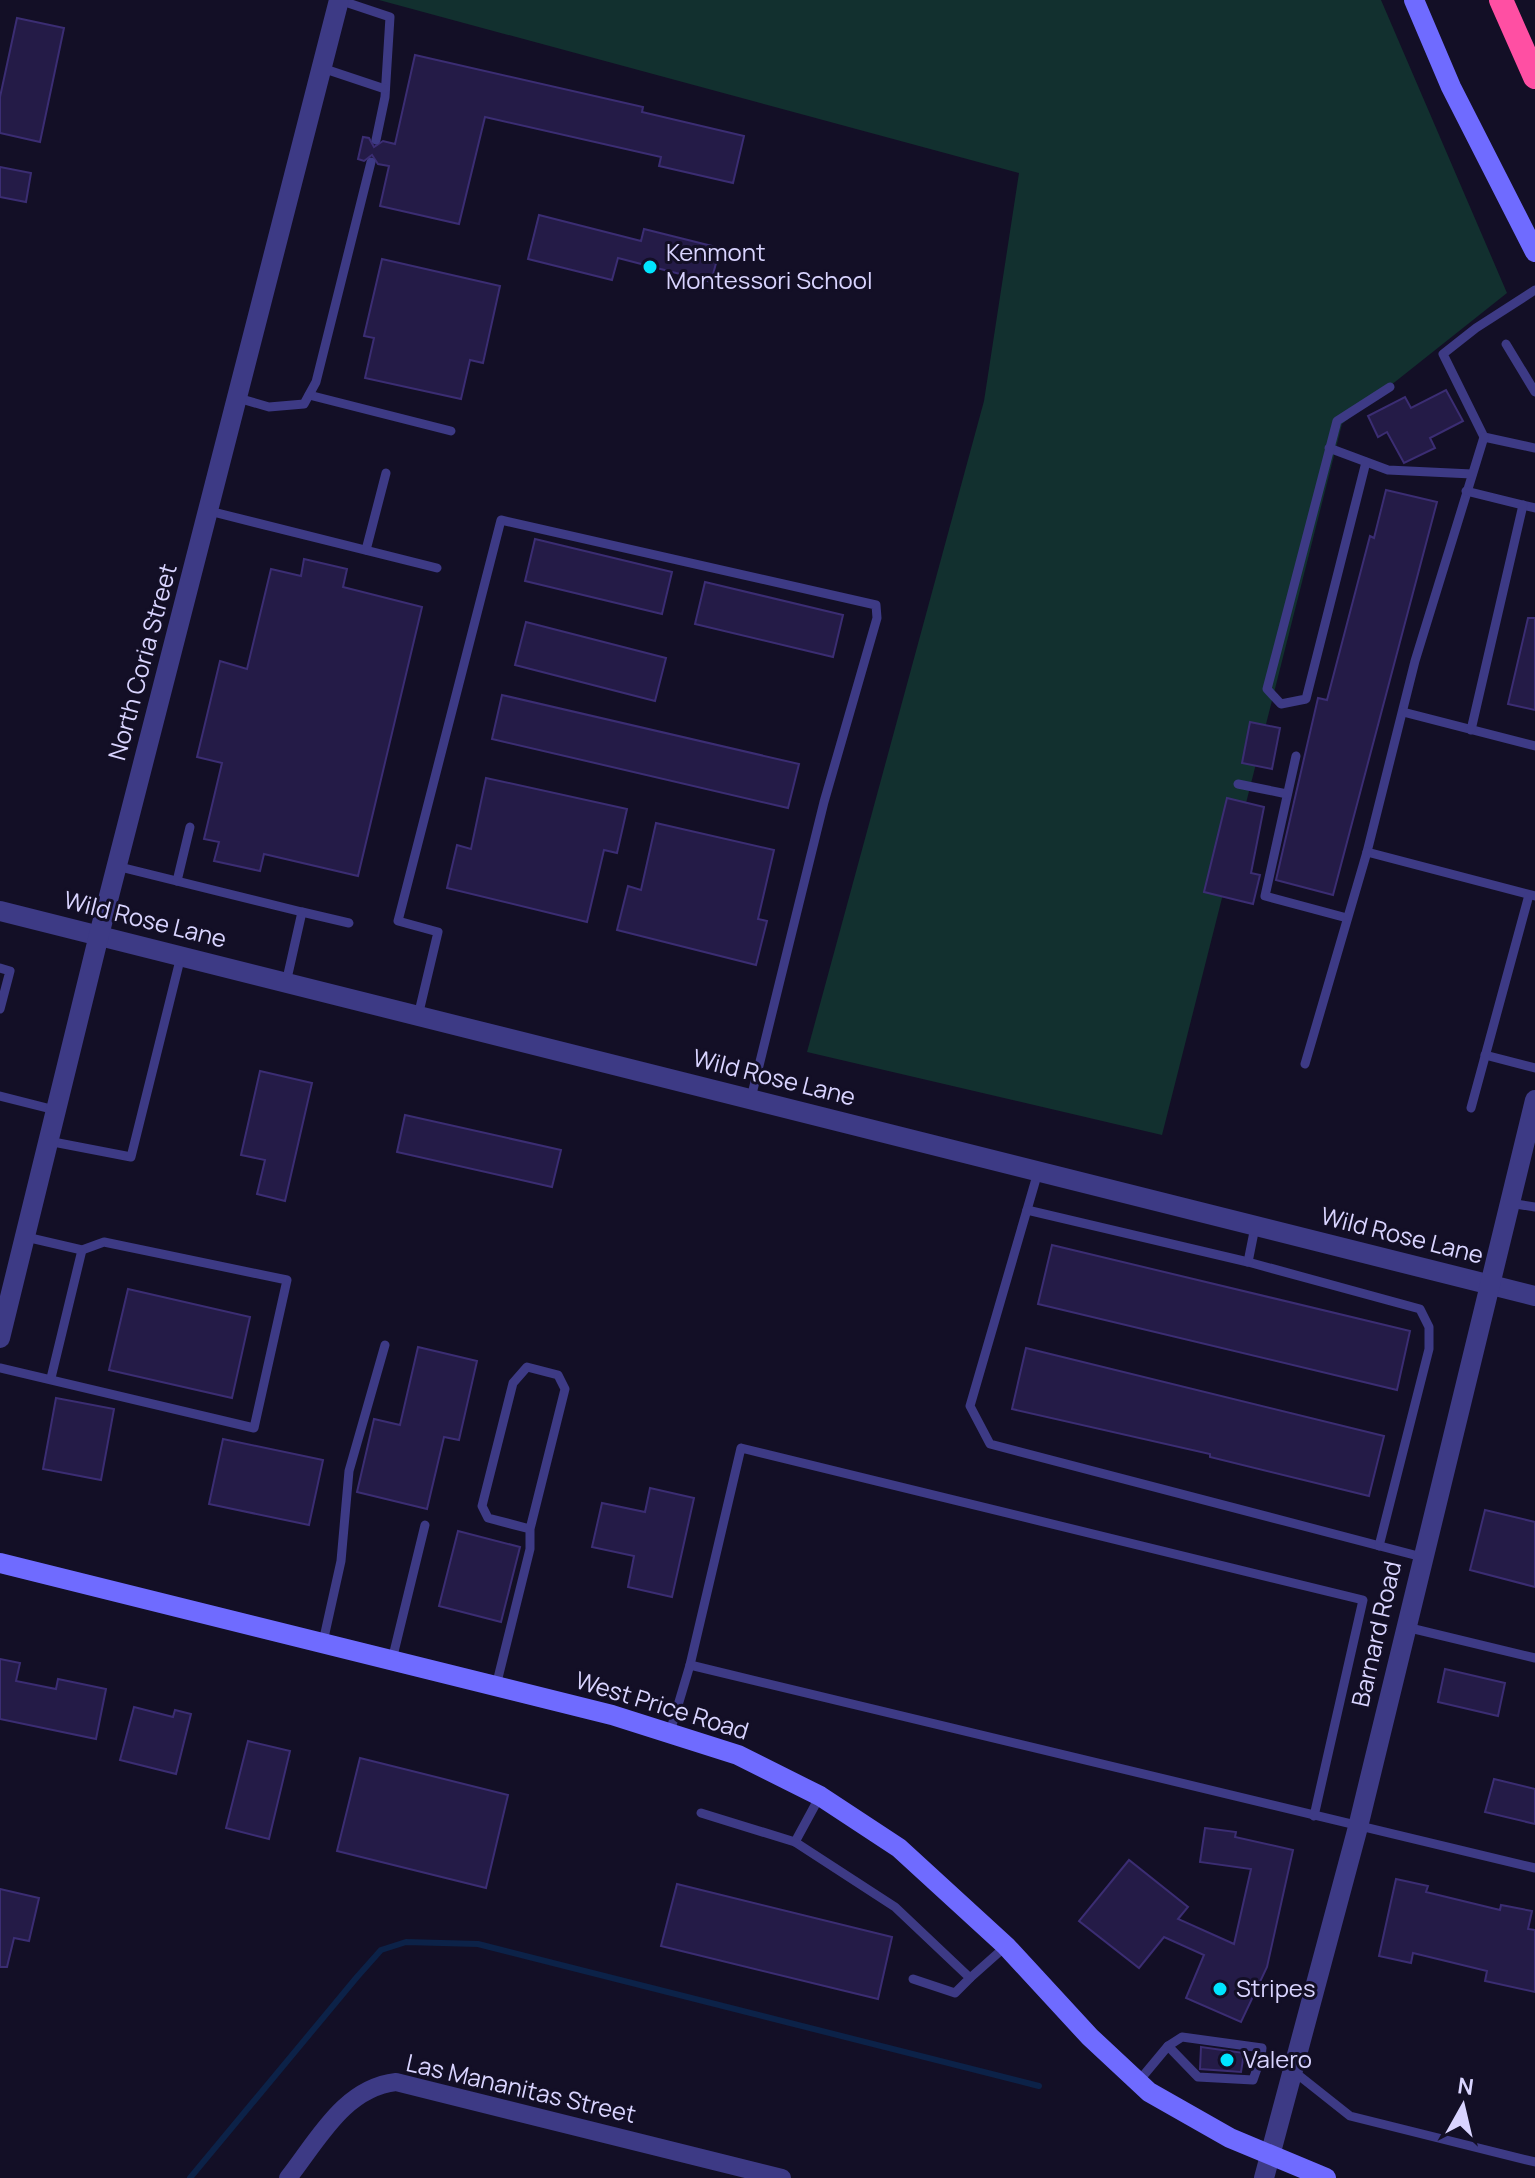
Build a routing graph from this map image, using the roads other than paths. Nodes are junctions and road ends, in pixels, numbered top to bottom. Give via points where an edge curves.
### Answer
1 (339, 0) edge
2 (1414, 0) edge
3 (1501, 0) edge
4 (322, 68) junction
5 (1535, 77) edge
6 (385, 89) junction
7 (376, 140) dead end
8 (371, 162) dead end
9 (1535, 252) edge
10 (1535, 290) edge
11 (1506, 344) dead end
12 (1390, 387) dead end
13 (1535, 392) edge
14 (309, 395) junction
15 (238, 398) junction
16 (451, 431) dead end
17 (1484, 437) junction
18 (1329, 448) junction
19 (1535, 448) edge
20 (1366, 462) junction
21 (386, 473) dead end
22 (1472, 474) junction
23 (1466, 491) junction
24 (1523, 505) junction
25 (1535, 508) edge
26 (209, 511) junction
27 (366, 550) junction
28 (437, 568) dead end
29 (1403, 712) junction
30 (1471, 730) junction
31 (1535, 746) edge
32 (1296, 756) dead end
33 (1238, 784) dead end
34 (1287, 794) junction
35 (190, 827) dead end
36 (1367, 852) junction
37 (116, 866) junction
38 (177, 881) junction
39 (1532, 895) edge
40 (0, 911) edge
41 (302, 912) junction
42 (1347, 918) junction
43 (349, 923) dead end
44 (99, 935) junction
45 (181, 956) junction
46 (0, 968) edge
47 (286, 983) junction
48 (0, 1009) edge
49 (418, 1016) junction
50 (1485, 1055) junction
51 (1305, 1064) dead end
52 (1535, 1068) edge
53 (0, 1096) edge
54 (751, 1099) junction
55 (1535, 1100) edge
56 (1471, 1108) dead end
57 (55, 1110) junction
58 (48, 1141) junction
59 (1038, 1171) junction
60 (1509, 1203) junction
61 (1535, 1207) edge
62 (1027, 1210) junction
63 (1255, 1226) junction
64 (24, 1236) junction
65 (82, 1250) junction
66 (1248, 1262) junction
67 (1488, 1284) junction
68 (1535, 1296) edge
69 (0, 1338) edge
70 (385, 1345) dead end
71 (0, 1368) edge
72 (51, 1378) junction
73 (425, 1525) dead end
74 (530, 1529) junction
75 (1379, 1546) junction
76 (1422, 1557) junction
77 (0, 1563) edge
78 (1405, 1627) junction
79 (323, 1642) junction
80 (1535, 1658) edge
81 (392, 1660) junction
82 (690, 1665) junction
83 (496, 1686) junction
84 (670, 1732) junction
85 (820, 1796) junction
86 (701, 1813) dead end
87 (1314, 1816) junction
88 (1358, 1827) junction
89 (795, 1842) junction
90 (1535, 1868) edge
91 (1006, 1946) junction
92 (970, 1978) junction
93 (913, 1979) dead end
94 (1168, 2046) junction
95 (1261, 2057) junction
96 (1292, 2070) junction
97 (1138, 2082) junction
98 (1269, 2156) junction
99 (1535, 2162) edge
100 (288, 2178) edge
101 (782, 2178) edge
102 (1264, 2178) edge
103 (1326, 2178) edge

1 - 4 street, North Coria Street
1 - 6 lane via 390,17
2 - 9 main road via 1451,87
3 - 5 highway
4 - 6 lane
4 - 15 street, North Coria Street
6 - 7 lane
8 - 14 lane
10 - 17 lane via 1443,354
11 - 13 lane
12 - 18 lane via 1337,421
14 - 15 lane via 304,404 269,407
14 - 16 lane
15 - 26 street, North Coria Street
17 - 19 lane
17 - 22 lane
18 - 20 lane
18 - 20 lane via 1267,689 1281,704 1306,699
20 - 22 lane via 1388,470
21 - 27 lane
22 - 23 lane
23 - 24 lane
23 - 29 lane
24 - 25 lane
24 - 30 lane
26 - 27 lane
26 - 37 street, North Coria Street
27 - 28 lane
29 - 30 lane
29 - 36 lane
30 - 31 lane
32 - 34 lane
33 - 34 lane
34 - 42 lane via 1265,896
35 - 38 lane
36 - 39 lane
36 - 42 lane
37 - 38 lane
37 - 44 street, North Coria Street
38 - 41 lane
39 - 50 lane
40 - 44 street, Wild Rose Lane
41 - 43 lane
41 - 47 lane
42 - 51 lane
44 - 45 street, Wild Rose Lane
44 - 57 street, North Coria Street
45 - 47 street, Wild Rose Lane
45 - 58 lane via 131,1157
46 - 48 lane via 10,971
47 - 49 street, Wild Rose Lane
49 - 54 street, Wild Rose Lane
49 - 54 lane via 438,932 398,921 501,520 876,605 877,618
50 - 52 lane
50 - 56 lane
53 - 57 lane
54 - 59 street, Wild Rose Lane
55 - 60 street, Barnard Road
57 - 58 street, North Coria Street
58 - 64 street, North Coria Street
59 - 62 lane
59 - 63 street, Wild Rose Lane
60 - 61 lane
60 - 67 street, Barnard Road
62 - 66 lane
62 - 75 lane via 970,1406 990,1444
63 - 66 lane
63 - 67 street, Wild Rose Lane
64 - 65 lane
64 - 69 street, North Coria Street
65 - 72 lane
65 - 72 lane via 104,1242 287,1280 254,1428
66 - 75 lane via 1420,1309 1429,1327 1429,1349
67 - 68 street, Wild Rose Lane
67 - 76 street, Barnard Road
70 - 79 lane via 349,1471 343,1549
71 - 72 lane
73 - 81 lane
74 - 74 lane via 488,1518 482,1506 513,1383 527,1367 558,1375 565,1389
74 - 83 lane via 530,1549
75 - 76 lane
76 - 78 street, Barnard Road
77 - 79 main road, West Price Road
78 - 80 lane
78 - 88 street, Barnard Road
79 - 81 main road, West Price Road
81 - 83 main road, West Price Road
82 - 84 lane
82 - 87 lane
82 - 87 lane via 741,1448 1363,1600
83 - 84 main road, West Price Road
84 - 85 main road, West Price Road via 738,1755
85 - 89 lane
85 - 91 main road, West Price Road via 899,1848
86 - 89 lane
87 - 88 lane
88 - 90 lane
88 - 96 street, Barnard Road
89 - 92 lane via 895,1907
91 - 92 lane
91 - 97 main road, West Price Road
92 - 93 lane via 955,1993
94 - 95 lane via 1182,2037 1262,2048
94 - 95 lane via 1198,2077 1253,2080
94 - 97 lane
95 - 96 lane
96 - 98 street, Barnard Road
96 - 99 lane via 1350,2116
97 - 98 main road, West Price Road
98 - 102 street, Barnard Road
98 - 103 main road, West Price Road
100 - 101 street, Las Mananitas Street via 357,2093 396,2082

